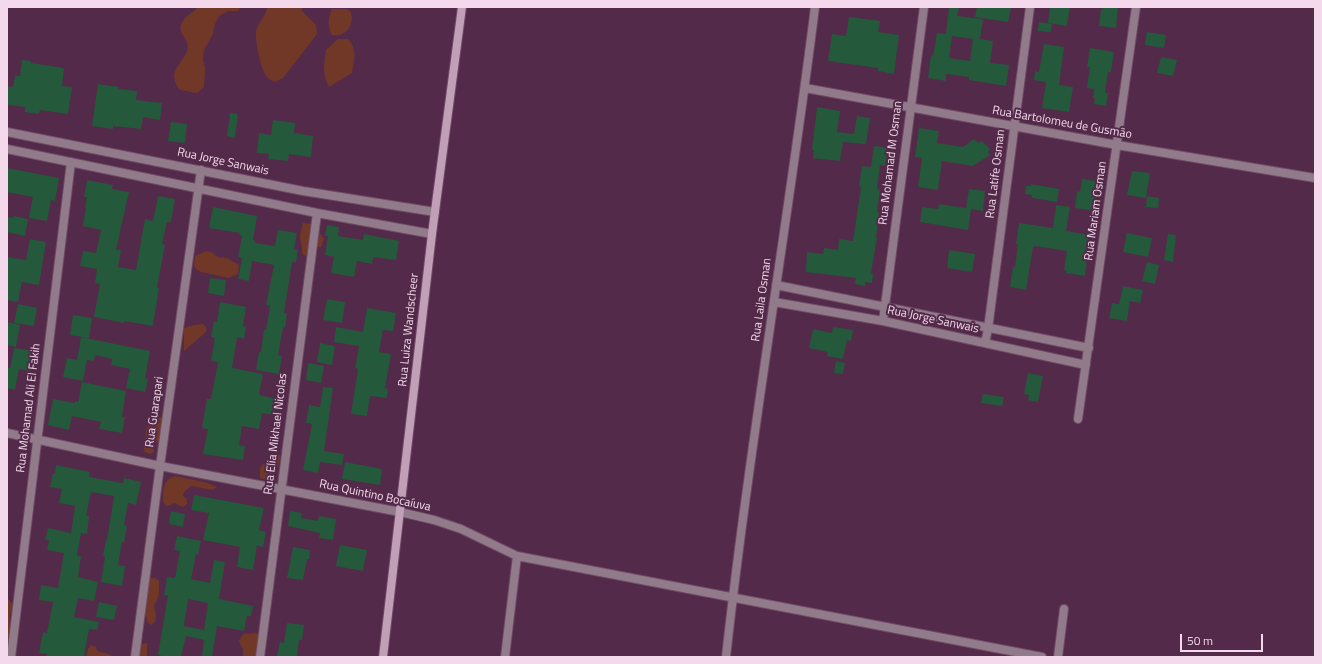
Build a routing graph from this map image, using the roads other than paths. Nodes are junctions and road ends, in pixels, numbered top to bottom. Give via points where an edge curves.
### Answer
1 (462, 7) edge
2 (815, 7) edge
3 (924, 7) edge
4 (1030, 7) edge
5 (1136, 7) edge
6 (805, 88) junction
7 (910, 107) junction
8 (1014, 126) junction
9 (7, 132) edge
10 (1117, 145) junction
11 (7, 149) edge
12 (71, 162) junction
13 (201, 170) junction
14 (1315, 178) edge
15 (198, 188) junction
16 (435, 212) junction
17 (317, 213) junction
18 (432, 234) junction
19 (776, 285) junction
20 (774, 302) junction
21 (885, 306) junction
22 (883, 322) junction
23 (988, 329) junction
24 (985, 343) junction
25 (1089, 348) junction
26 (1086, 364) junction
27 (1078, 419) dead end
28 (7, 433) edge
29 (38, 440) junction
30 (160, 466) junction
31 (281, 489) junction
32 (400, 512) junction
33 (517, 556) junction
34 (733, 597) junction
35 (1064, 609) dead end
36 (11, 657) edge
37 (135, 657) edge
38 (260, 657) edge
39 (383, 657) edge
40 (505, 657) edge
41 (726, 657) edge
42 (1042, 657) edge
43 (1058, 657) edge

1 - 16 main road, Rua Luiza Wandscheer
2 - 6 street, Rua Laila Osman
3 - 7 street, Rua Mohamad M Osman
4 - 8 street, Rua Latife Osman
5 - 10 street, Rua Mariam Osman
6 - 7 street, Rua Bartolomeu de Gusmão
6 - 19 street, Rua Laila Osman
7 - 8 street, Rua Bartolomeu de Gusmão
7 - 21 street, Rua Mohamad M Osman
8 - 10 street, Rua Bartolomeu de Gusmão
8 - 23 street, Rua Latife Osman
9 - 13 street, Rua Jorge Sanwais
10 - 14 street, Rua Bartolomeu de Gusmão
10 - 25 street, Rua Mariam Osman
11 - 12 street
12 - 15 street
12 - 29 street, Rua Mohamad Ali El Fakih
13 - 15 street, Rua Guarapari
13 - 16 street, Rua Jorge Sanwais via 303,191
15 - 17 street
15 - 30 street, Rua Guarapari
16 - 18 main road, Rua Luiza Wandscheer
17 - 18 street
17 - 31 street, Rua Elia Mikhael Nicolas
18 - 32 main road, Rua Luiza Wandscheer
19 - 20 street, Rua Laila Osman
19 - 21 street, Rua Jorge Sanwais
20 - 22 street, Rua Jorge Sanwais
20 - 34 street, Rua Laila Osman
21 - 22 street, Rua Mohamad M Osman
21 - 23 street, Rua Jorge Sanwais
22 - 24 street, Rua Jorge Sanwais
23 - 24 street, Rua Latife Osman
23 - 25 street, Rua Jorge Sanwais
24 - 26 street, Rua Jorge Sanwais
25 - 26 street, Rua Mariam Osman
26 - 27 street, Rua Mariam Osman
28 - 29 street, Rua Quintino Bocaíuva
29 - 30 street, Rua Quintino Bocaíuva
29 - 36 street, Rua Mohamad Ali El Fakih
30 - 31 street, Rua Quintino Bocaíuva
30 - 37 street, Rua Guarapari
31 - 32 street, Rua Quintino Bocaíuva
31 - 38 street, Rua Elia Mikhael Nicolas
32 - 33 street, Rua Quintino Bocaíuva via 461,529
32 - 39 main road, Rua Luiza Wandscheer
33 - 34 street, Rua Quintino Bocaíuva
33 - 40 street
34 - 41 street, Rua Laila Osman
34 - 42 street, Rua Quintino Bocaíuva
35 - 43 street

